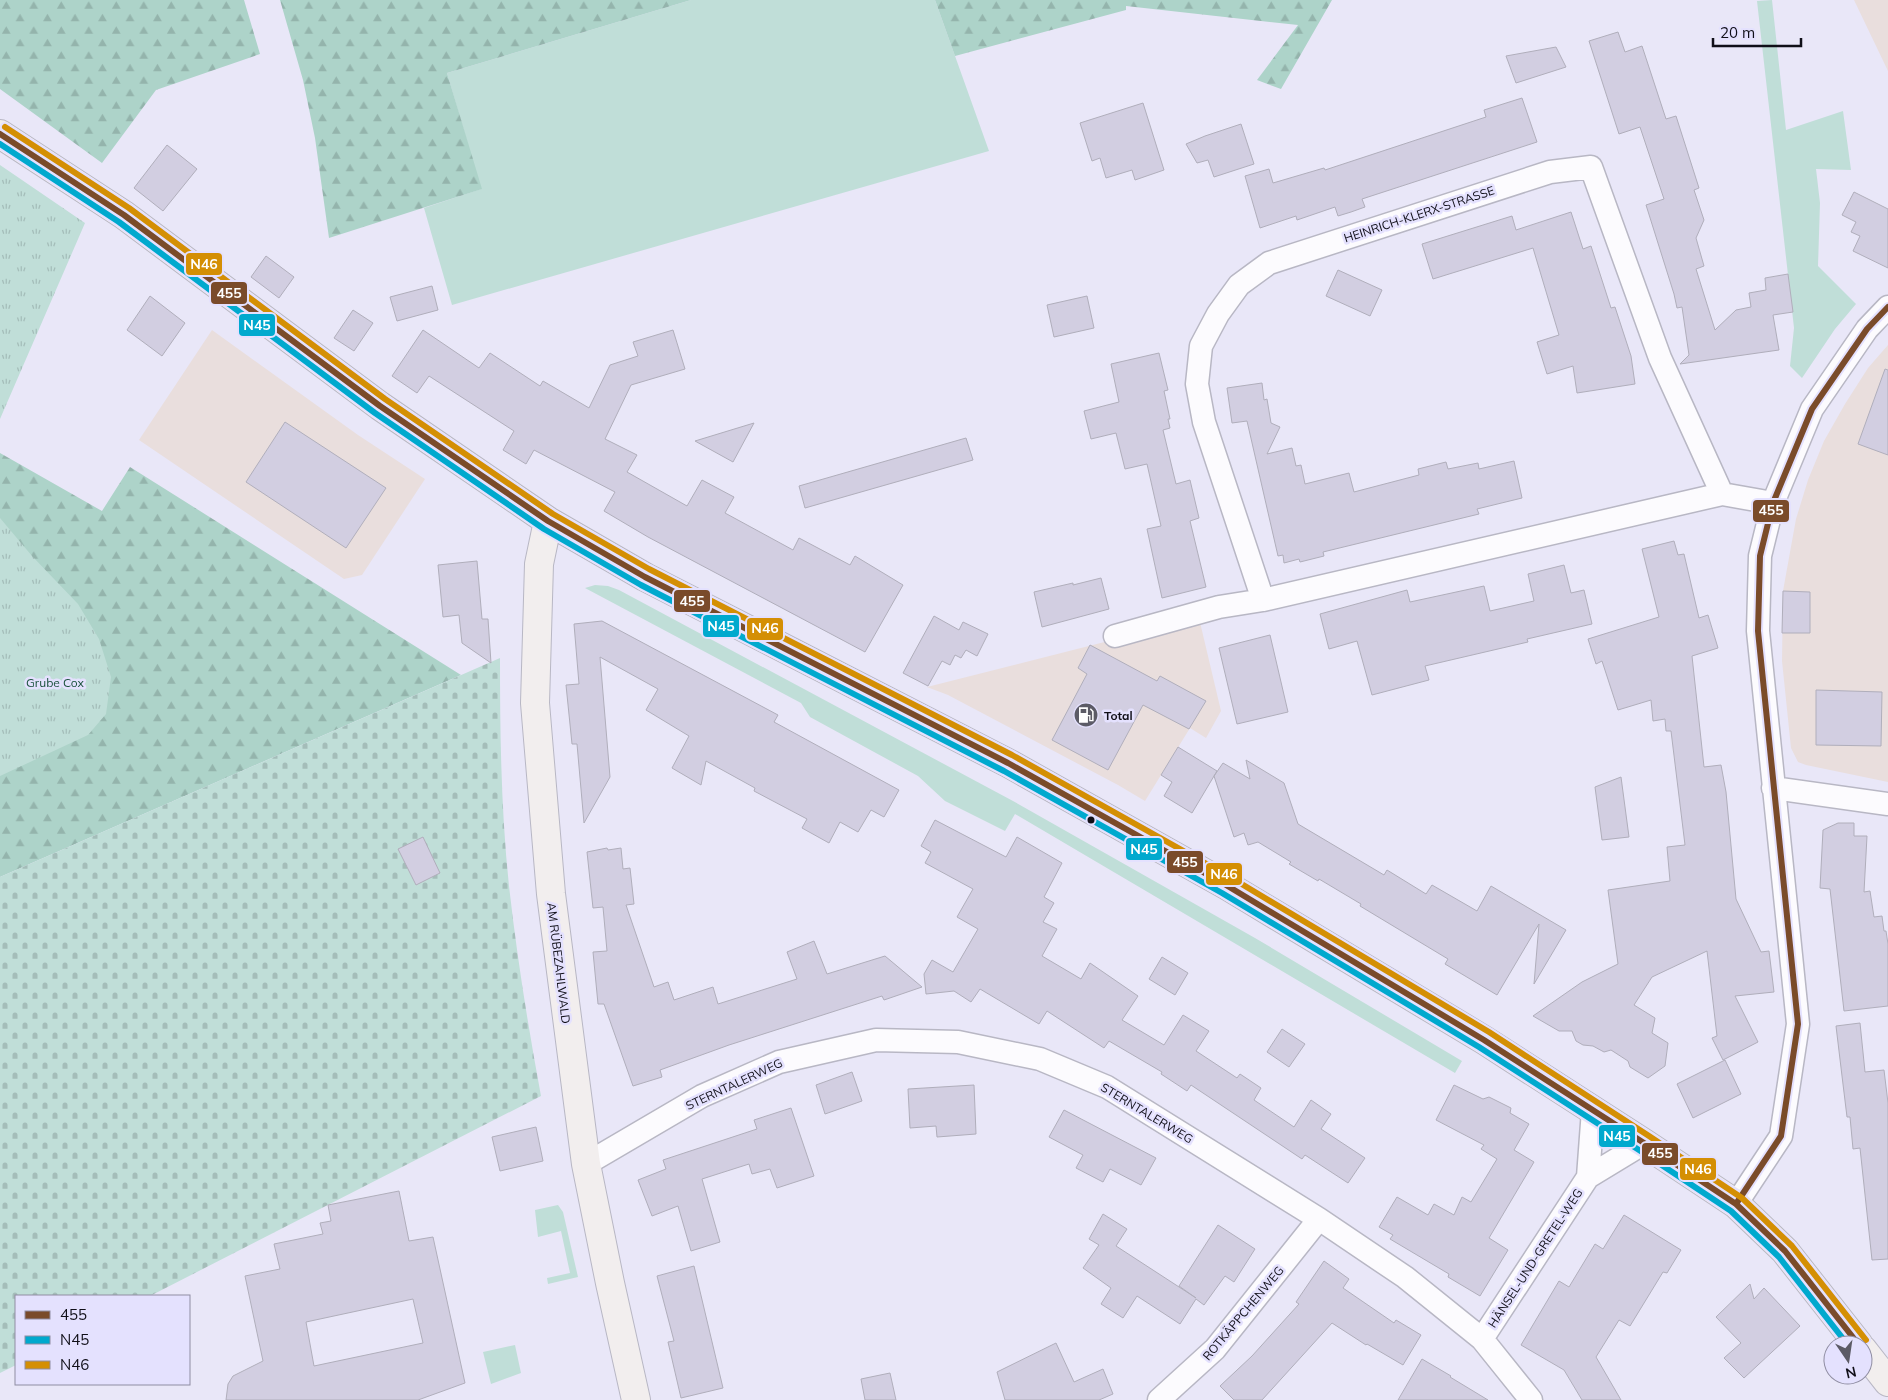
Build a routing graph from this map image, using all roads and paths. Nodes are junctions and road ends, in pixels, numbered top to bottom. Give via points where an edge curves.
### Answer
1 (0, 134) edge
2 (1888, 307) edge
3 (1722, 494) junction
4 (1773, 503) junction
5 (548, 521) junction
6 (1262, 600) junction
7 (1115, 636) dead end
8 (1773, 788) junction
9 (1888, 804) edge
10 (1593, 1110) junction
11 (1644, 1143) junction
12 (586, 1164) junction
13 (1588, 1177) junction
14 (1736, 1204) junction
15 (1320, 1219) junction
16 (1852, 1335) edge
17 (1482, 1339) junction
18 (1873, 1363) edge
19 (1888, 1382) edge
20 (636, 1400) edge
21 (1159, 1400) edge
22 (1532, 1400) edge

1 - 5 main road via 124,215 380,406
2 - 4 street via 1868,329 1812,409
3 - 4 street
3 - 6 street
3 - 6 street, HEINRICH-KLERX-STRASSE via 1660,358 1591,167 1550,172 1269,263 1239,285 1218,314 1201,346 1197,384 1204,422
4 - 8 street via 1760,556 1758,631
5 - 10 main road via 645,577 1008,763 1200,871 1484,1040
5 - 12 main road, AM RÜBEZAHLWALD via 539,564 535,704 551,894
6 - 7 street via 1219,607
8 - 9 street
8 - 14 street via 1798,1024 1781,1136
10 - 11 main road
10 - 13 street, HÄNSEL-UND-GRETEL-WEG
11 - 13 street, HÄNSEL-UND-GRETEL-WEG
11 - 14 main road
12 - 15 street, STERNTALERWEG via 702,1096 779,1062 876,1040 958,1042 1040,1059 1107,1087
12 - 20 main road, AM RÜBEZAHLWALD
13 - 17 street, HÄNSEL-UND-GRETEL-WEG
14 - 16 main road via 1785,1251
15 - 17 street, STERNTALERWEG via 1405,1277
15 - 21 street, ROTKÄPPCHENWEG via 1216,1349
17 - 22 street, STERNTALERWEG
18 - 19 main road

